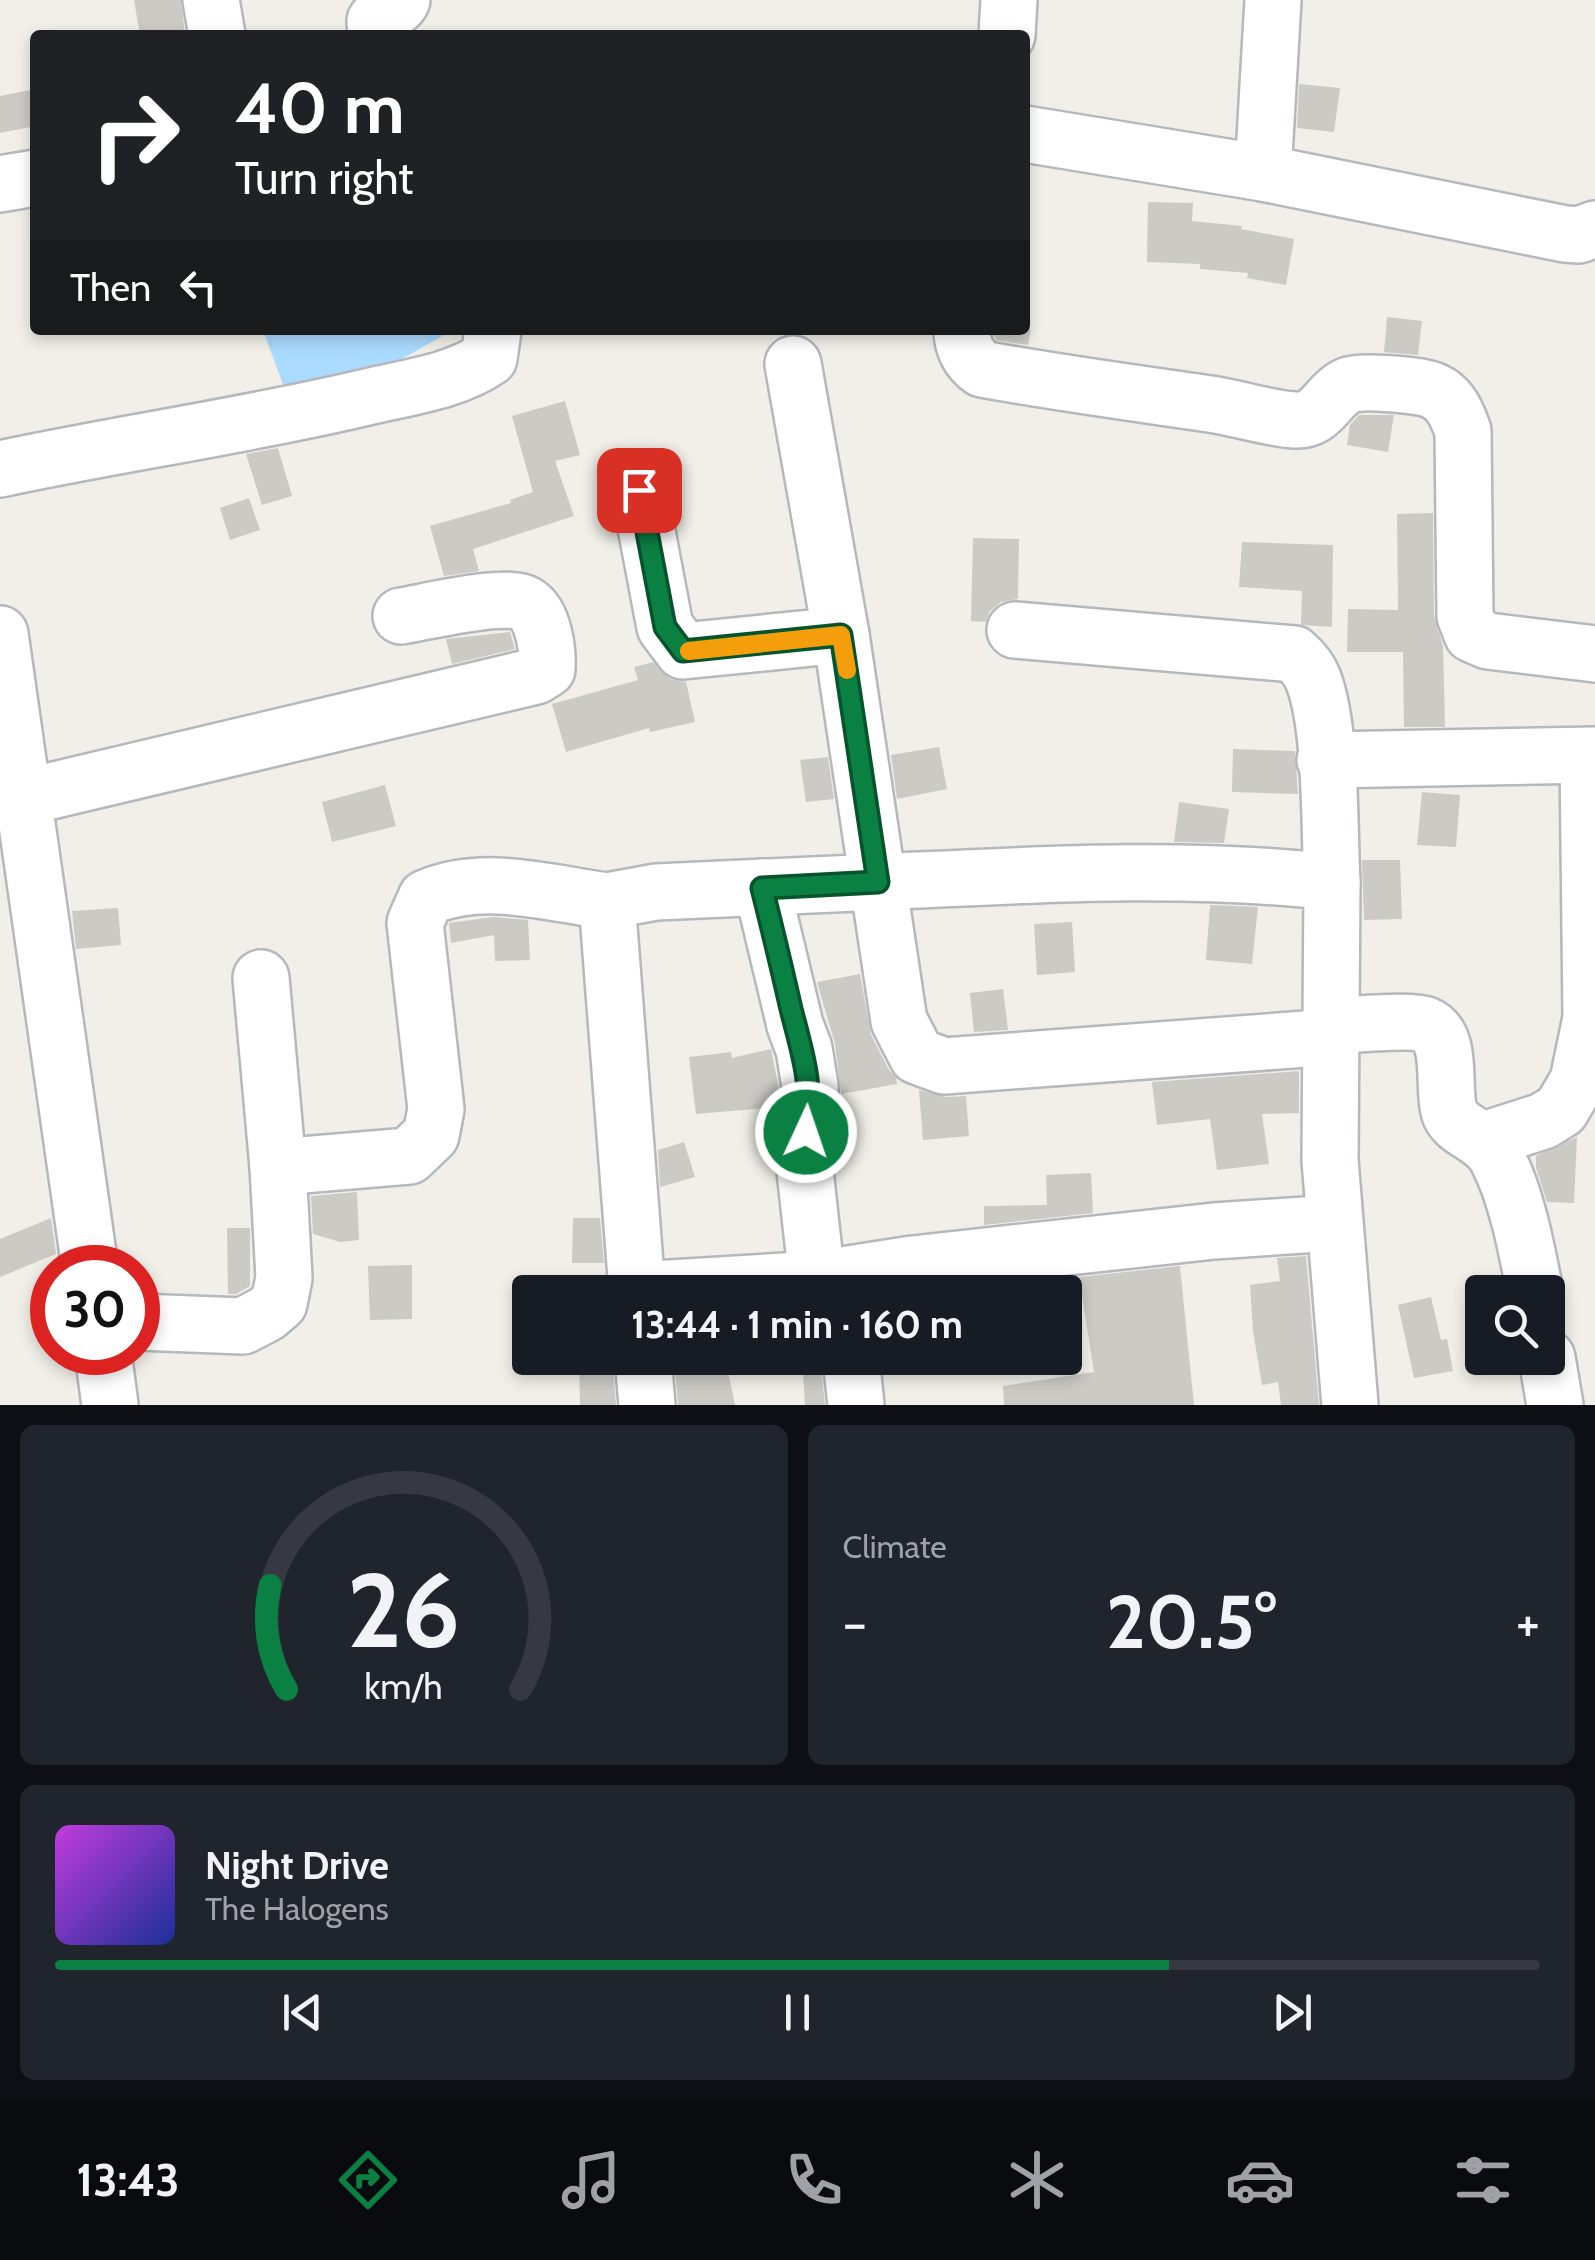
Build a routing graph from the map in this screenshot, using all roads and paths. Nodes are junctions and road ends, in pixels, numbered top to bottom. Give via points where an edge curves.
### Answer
1 (211, 0) edge
2 (402, 0) edge
3 (1008, 0) edge
4 (1273, 0) edge
5 (216, 30) edge
6 (376, 30) edge
7 (1007, 30) edge
8 (1030, 135) edge
9 (1263, 174) junction
10 (30, 179) edge
11 (0, 184) edge
12 (1595, 229) edge
13 (492, 335) edge
14 (963, 335) edge
15 (793, 364) dead end
16 (0, 468) edge
17 (639, 490) dead end
18 (401, 616) dead end
19 (1015, 630) dead end
20 (0, 634) edge
21 (841, 635) junction
22 (1595, 654) edge
23 (1592, 756) edge
24 (1325, 760) junction
25 (21, 798) junction
26 (878, 882) junction
27 (1332, 882) junction
28 (762, 888) junction
29 (607, 902) junction
30 (261, 978) dead end
31 (1333, 1031) junction
32 (1484, 1140) junction
33 (278, 1167) junction
34 (1334, 1223) junction
35 (87, 1245) edge
36 (636, 1275) edge
37 (833, 1275) edge
38 (887, 1275) edge
39 (1531, 1275) edge
40 (160, 1323) edge
41 (106, 1375) edge
42 (644, 1375) edge
43 (853, 1375) edge
44 (1549, 1375) edge
45 (110, 1405) edge
46 (647, 1405) edge
47 (856, 1405) edge
48 (1350, 1405) edge
49 (1555, 1405) edge

1 - 5 street
2 - 6 street via 378,17
3 - 7 street
4 - 9 street
8 - 9 street
9 - 12 street via 1565,234
10 - 11 street
13 - 16 street via 489,358 451,377 274,419
14 - 22 street via 972,362 982,369 1296,420 1325,410 1352,383 1443,394 1463,432 1464,616 1472,634
15 - 21 street
17 - 21 street via 665,627 683,651
18 - 25 street via 479,603 529,605 540,623 547,670
19 - 24 street via 1294,654 1313,680
20 - 25 street
21 - 26 street
23 - 24 street
23 - 32 street via 1590,1018 1578,1081 1560,1110 1543,1122
24 - 27 street
25 - 35 street
26 - 27 street via 1043,874
26 - 28 street
26 - 31 street via 898,1020 916,1056 928,1063 978,1065
27 - 31 street
28 - 29 street via 656,892
28 - 37 street via 804,1049 810,1110 803,1153
29 - 33 street via 487,885 426,898 415,923 436,1109 431,1136 410,1156
29 - 36 street
30 - 33 street
31 - 32 street via 1424,1024 1438,1034 1450,1116
31 - 34 street
32 - 39 street via 1497,1158
33 - 40 street via 284,1278 279,1302 243,1326
34 - 38 street via 1214,1231
34 - 48 street
41 - 45 street
42 - 46 street
43 - 47 street
44 - 49 street

